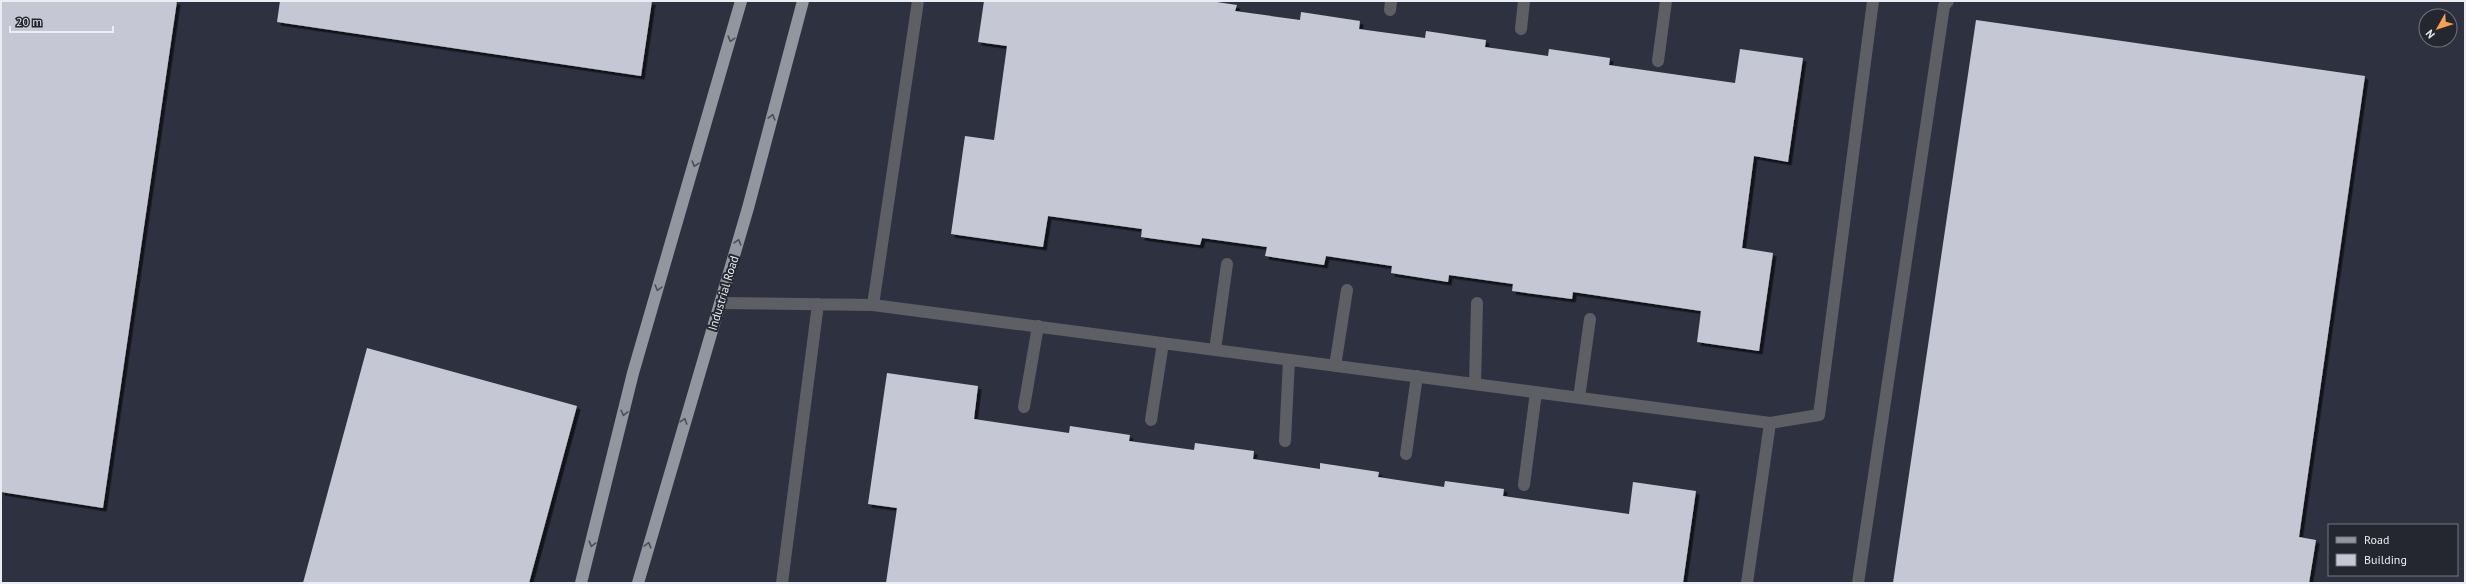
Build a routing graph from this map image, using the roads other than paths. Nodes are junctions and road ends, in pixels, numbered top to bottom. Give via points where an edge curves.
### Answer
1 (741, 1) edge
2 (803, 1) edge
3 (918, 1) edge
4 (1524, 1) edge
5 (1666, 1) edge
6 (1873, 1) edge
7 (1948, 1) edge
8 (1521, 29) dead end
9 (1658, 61) dead end
10 (1227, 264) dead end
11 (1347, 290) dead end
12 (720, 303) junction
13 (1477, 303) dead end
14 (818, 304) junction
15 (873, 305) junction
16 (1590, 319) dead end
17 (1038, 326) junction
18 (1163, 343) junction
19 (1215, 350) junction
20 (1289, 360) junction
21 (1335, 366) junction
22 (1417, 376) junction
23 (1475, 384) junction
24 (1536, 392) junction
25 (1579, 398) junction
26 (1024, 408) dead end
27 (1151, 420) dead end
28 (1770, 423) junction
29 (1285, 441) dead end
30 (1406, 454) dead end
31 (1524, 485) dead end
32 (581, 583) edge
33 (638, 583) edge
34 (782, 583) edge
35 (1747, 583) edge
36 (1858, 583) edge

1 -> 32 main road via 633,373
12 -> 2 main road, Industrial Road
3 - 15 lane
4 - 8 lane
5 - 9 lane
6 - 28 lane via 1819,415
7 - 36 lane via 1944,6
10 - 19 lane
11 - 21 lane
12 - 14 lane
33 -> 12 main road, Industrial Road
13 - 23 lane
14 - 15 lane
14 - 34 lane
15 - 17 lane
16 - 25 lane
17 - 18 lane
17 - 26 lane
18 - 19 lane
18 - 27 lane
19 - 20 lane
20 - 21 lane
20 - 29 lane
21 - 22 lane
22 - 23 lane
22 - 30 lane
23 - 24 lane
24 - 25 lane
24 - 31 lane
25 - 28 lane
28 - 35 lane

